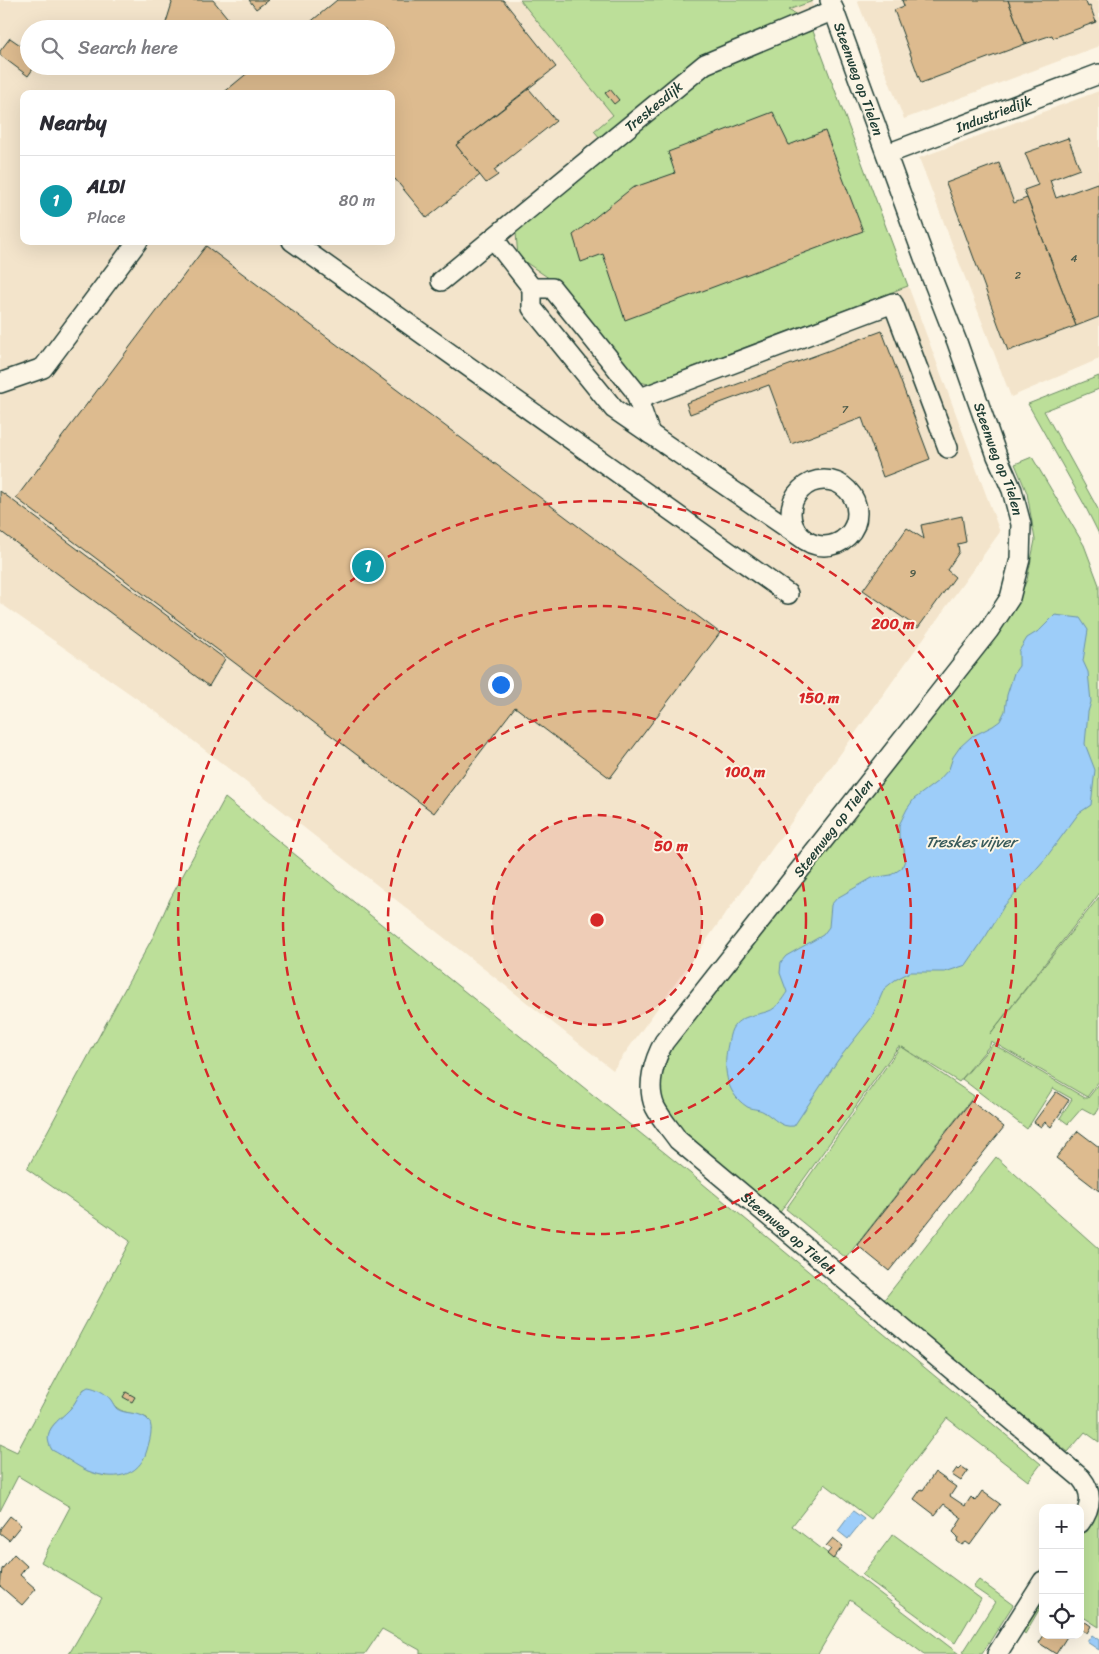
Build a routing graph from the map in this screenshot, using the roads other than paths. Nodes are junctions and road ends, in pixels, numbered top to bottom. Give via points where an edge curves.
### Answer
1 (832, 5) edge
2 (1099, 74) edge
3 (887, 154) junction
4 (493, 238) junction
5 (135, 245) edge
6 (298, 245) edge
7 (441, 280) dead end
8 (532, 288) junction
9 (0, 383) edge
10 (638, 399) junction
11 (650, 434) junction
12 (948, 448) dead end
13 (796, 495) junction
14 (761, 509) junction
15 (805, 540) junction
16 (788, 594) dead end
17 (1094, 1488) edge
18 (1084, 1516) edge
19 (1039, 1587) edge
20 (997, 1654) edge

1 - 3 street, Steenweg op Tielen
1 - 4 street, Treskesdijk via 705,64
2 - 3 street, Industriedijk
3 - 17 street, Steenweg op Tielen via 1012,490 1021,524 1020,559 1010,598 989,630 664,1042 653,1067 655,1106 678,1140
4 - 7 street, Treskesdijk
4 - 8 street
5 - 9 street via 43,368
6 - 16 street
8 - 10 street via 552,288 635,391
8 - 11 street via 532,308 614,409
10 - 11 street
10 - 12 street via 893,303
11 - 14 street
13 - 14 street via 780,505
13 - 15 street via 791,514 793,524
13 - 15 street via 811,483 830,480 847,489 856,505 855,525 843,540 824,546
14 - 15 street
17 - 18 street
19 - 20 street

